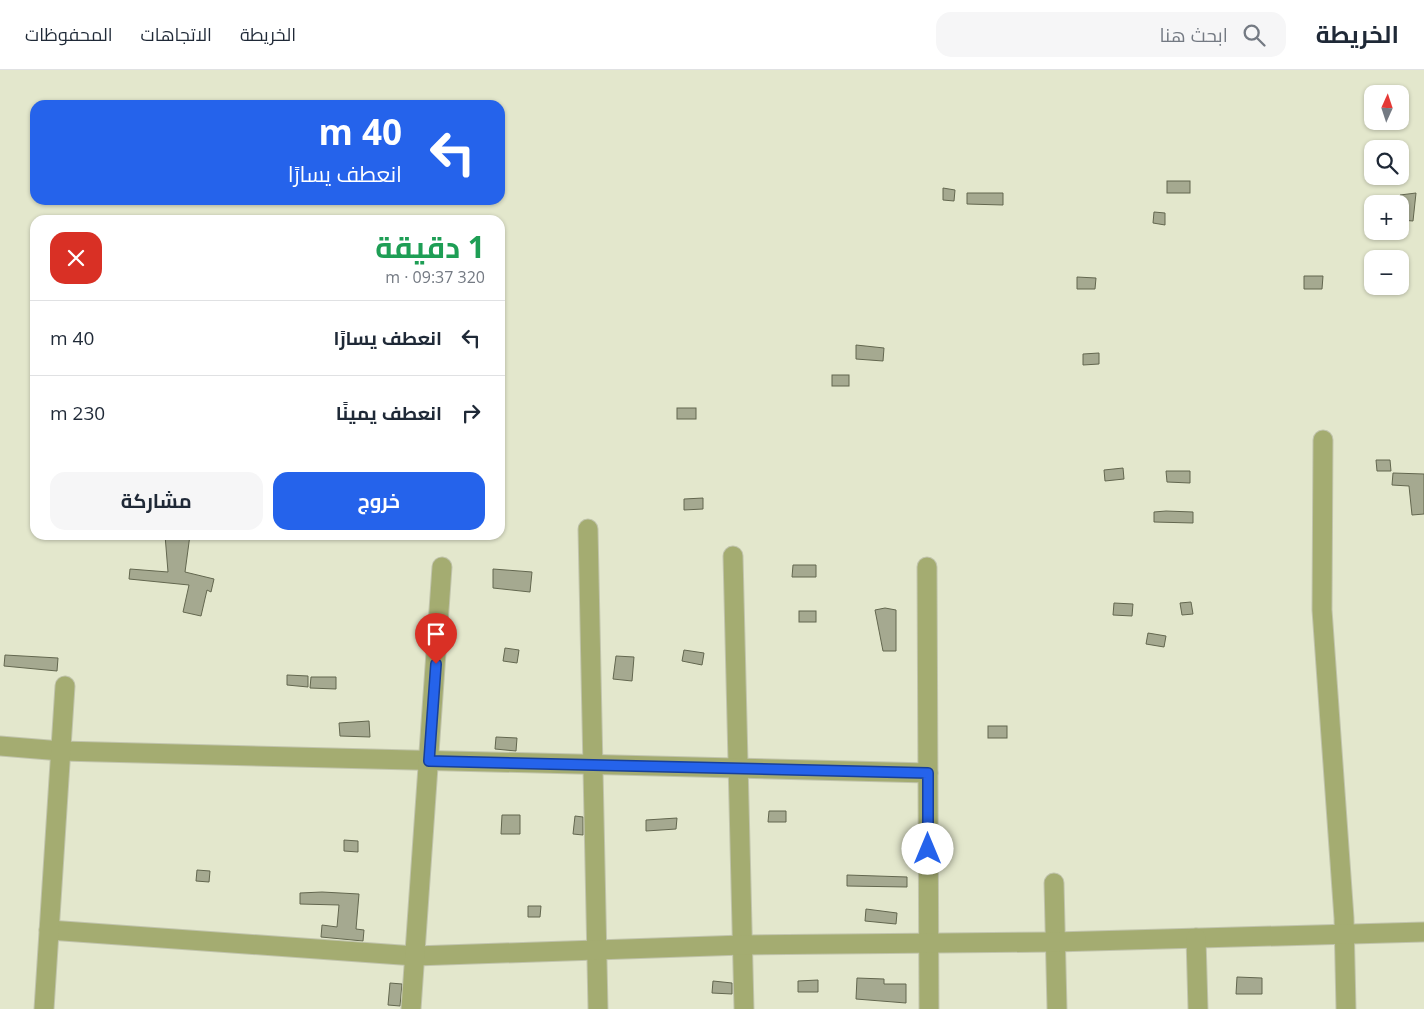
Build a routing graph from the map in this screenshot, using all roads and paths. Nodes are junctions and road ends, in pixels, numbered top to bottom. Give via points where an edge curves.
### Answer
1 (1323, 440) dead end
2 (588, 529) dead end
3 (733, 556) dead end
4 (442, 567) dead end
5 (927, 567) dead end
6 (65, 686) dead end
7 (0, 746) edge
8 (61, 751) junction
9 (429, 761) junction
10 (593, 765) junction
11 (738, 768) junction
12 (928, 773) junction
13 (1054, 883) dead end
14 (49, 930) junction
15 (1424, 932) edge
16 (1344, 934) junction
17 (1196, 938) junction
18 (1055, 942) junction
19 (929, 944) junction
20 (743, 945) junction
21 (596, 950) junction
22 (415, 956) junction
23 (44, 1009) edge
24 (411, 1009) edge
25 (598, 1009) edge
26 (744, 1009) edge
27 (929, 1009) edge
28 (1057, 1009) edge
29 (1198, 1009) edge
30 (1346, 1009) edge

1 - 16 street via 1322,610
2 - 10 street
3 - 11 street
4 - 9 street
5 - 12 street
6 - 8 street
7 - 8 street
8 - 9 street
8 - 14 street
9 - 10 street
9 - 22 street
10 - 11 street
10 - 21 street
11 - 12 street
11 - 20 street
12 - 19 street
13 - 18 street
14 - 22 street
14 - 23 street
15 - 16 street
16 - 17 street
16 - 30 street
17 - 18 street
17 - 29 street
18 - 19 street
18 - 28 street
19 - 20 street
19 - 27 street
20 - 21 street
20 - 26 street
21 - 22 street
21 - 25 street
22 - 24 street

